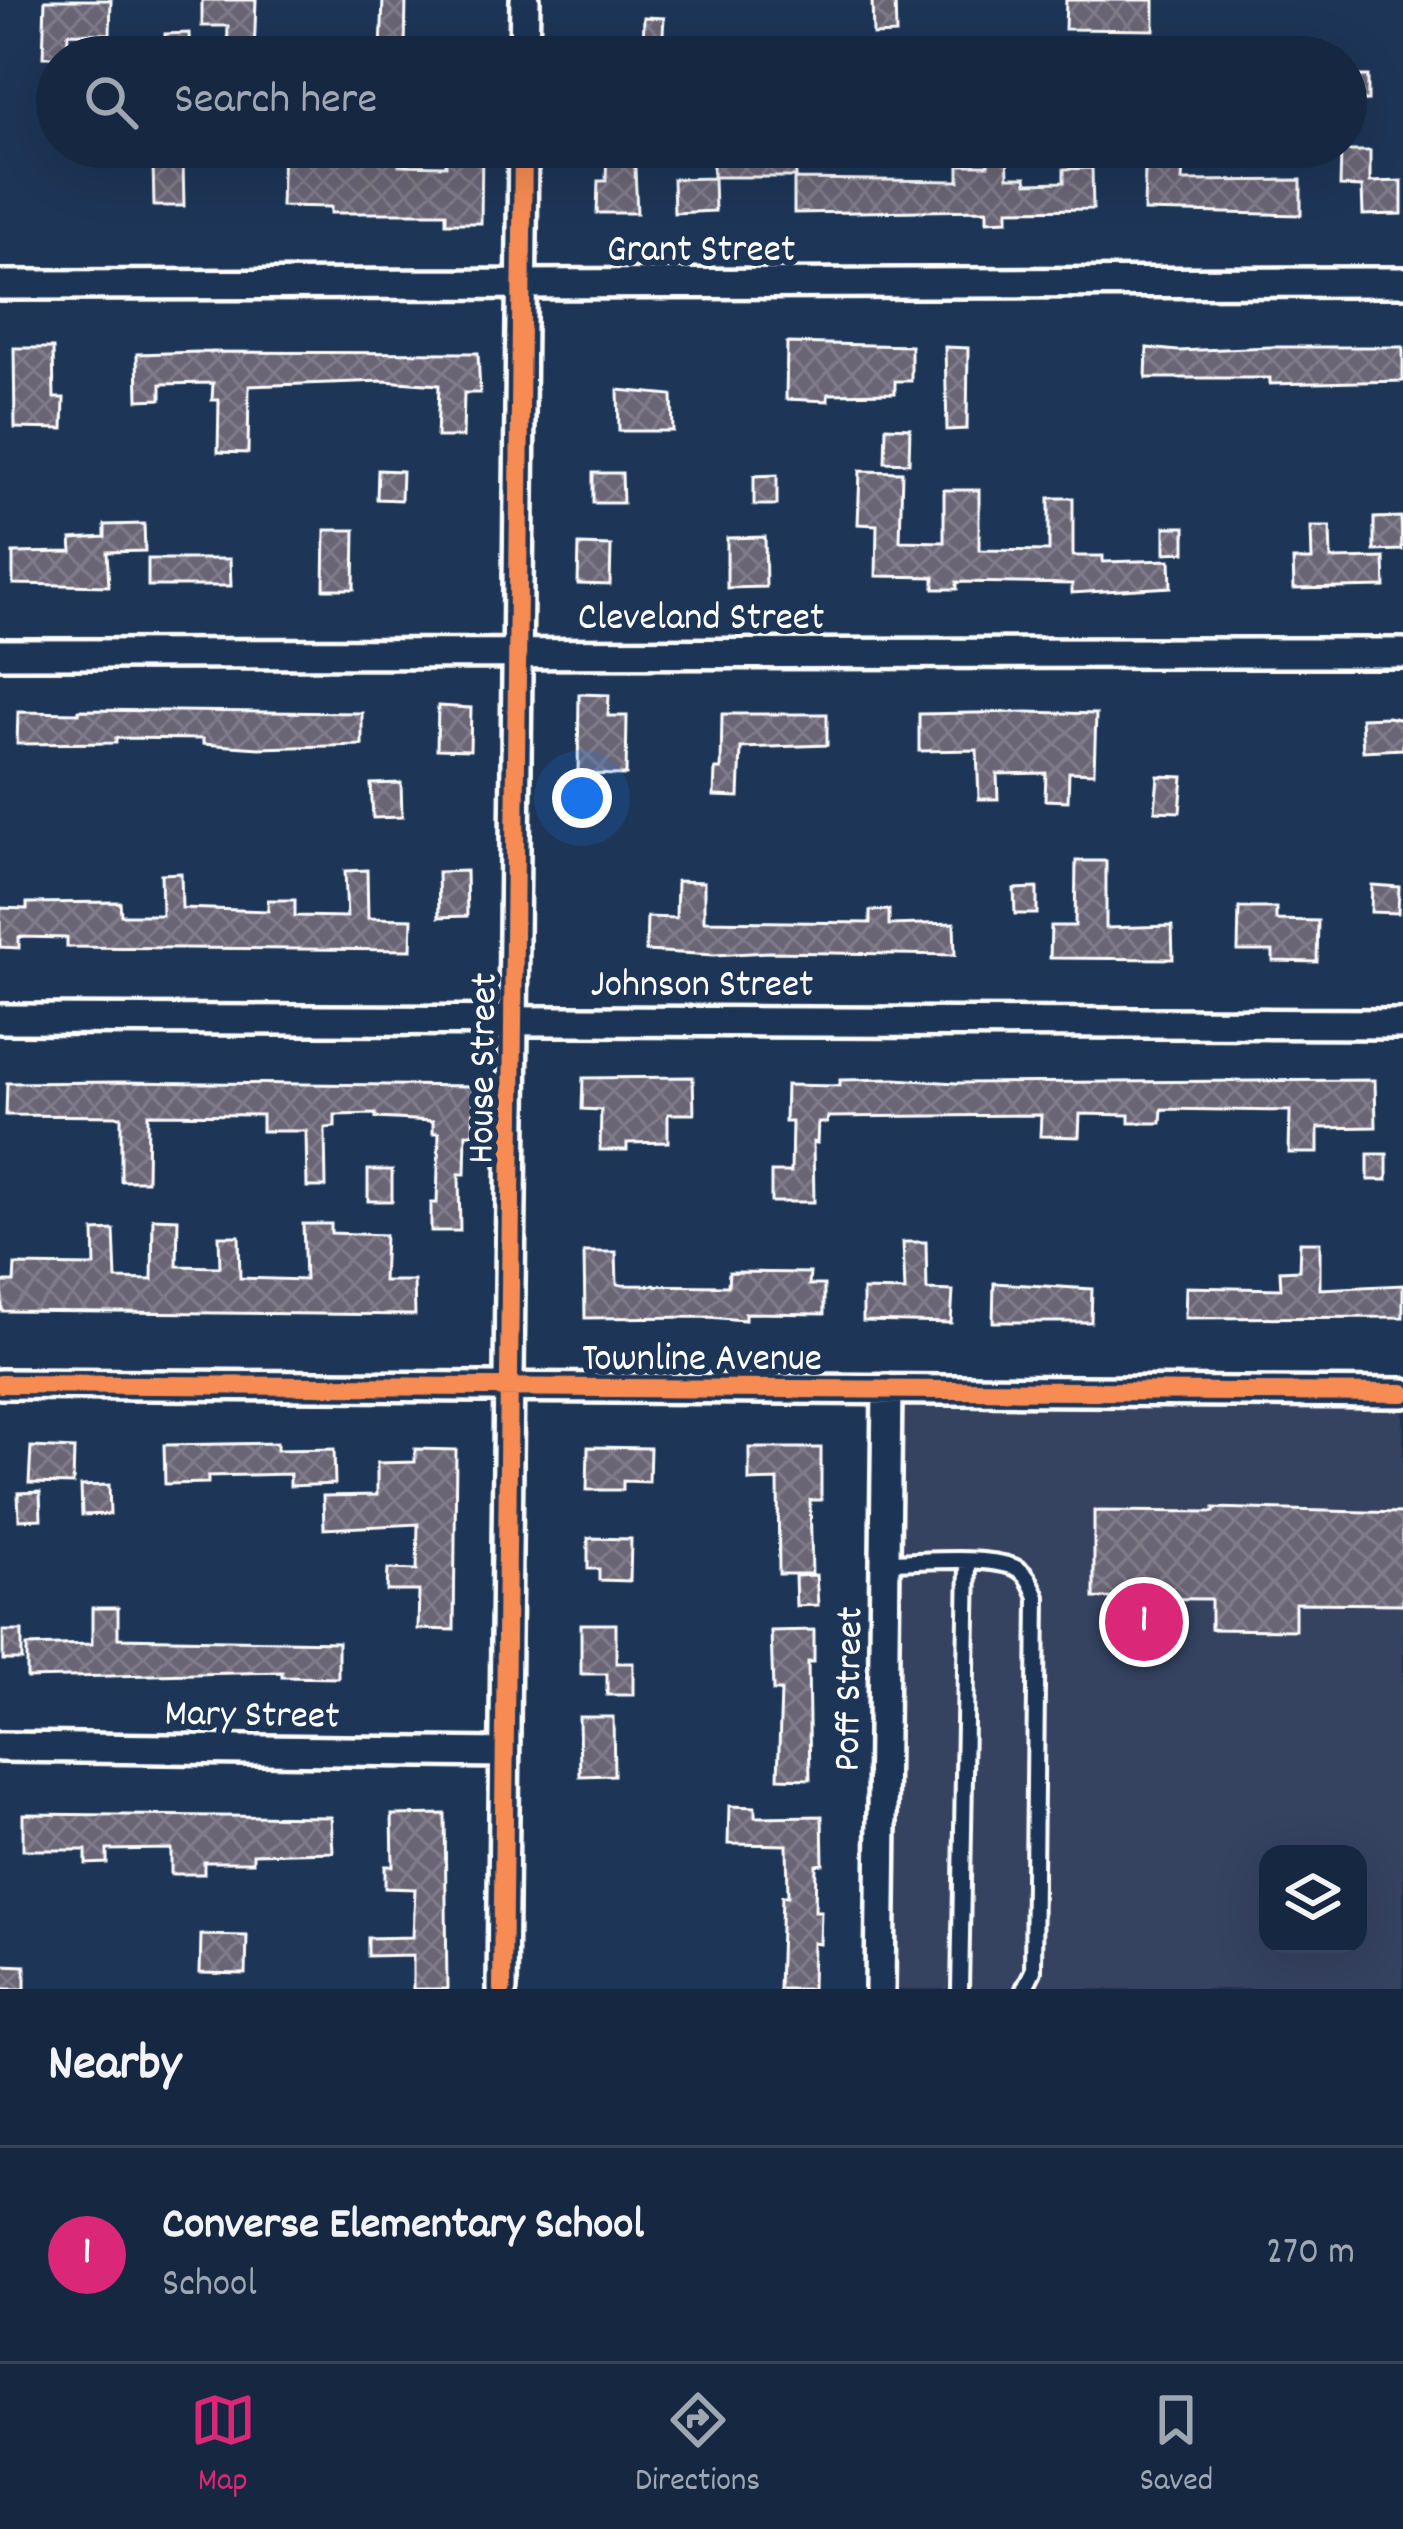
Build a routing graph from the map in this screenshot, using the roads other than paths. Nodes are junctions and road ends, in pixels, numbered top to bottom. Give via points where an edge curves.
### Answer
1 (525, 0) edge
2 (524, 36) edge
3 (523, 168) edge
4 (1403, 282) edge
5 (0, 285) edge
6 (522, 285) junction
7 (517, 653) junction
8 (1403, 653) edge
9 (0, 654) edge
10 (0, 1018) edge
11 (513, 1019) junction
12 (1403, 1024) edge
13 (0, 1384) edge
14 (509, 1388) junction
15 (887, 1389) junction
16 (1403, 1393) edge
17 (886, 1562) junction
18 (968, 1563) junction
19 (0, 1747) edge
20 (504, 1753) junction
21 (502, 1989) edge
22 (880, 1989) edge
23 (960, 1989) edge
24 (1024, 1989) edge

1 - 2 street
3 - 6 street, House Street
4 - 6 street, Grant Street
5 - 6 street, Grant Street
6 - 7 street, House Street
7 - 8 street, Cleveland Street
7 - 9 street, Cleveland Street
7 - 11 street, House Street
10 - 11 street, Johnson Street
11 - 12 street, Johnson Street
11 - 14 street, House Street
13 - 14 street, Townline Avenue
14 - 15 street, Townline Avenue
14 - 20 street, House Street
15 - 16 street, Townline Avenue
15 - 17 street, Poff Street
17 - 18 lane
17 - 22 street, Poff Street
18 - 23 lane
18 - 24 lane via 1016,1568 1037,1597 1033,1971
19 - 20 street, Mary Street
20 - 21 street, House Street

